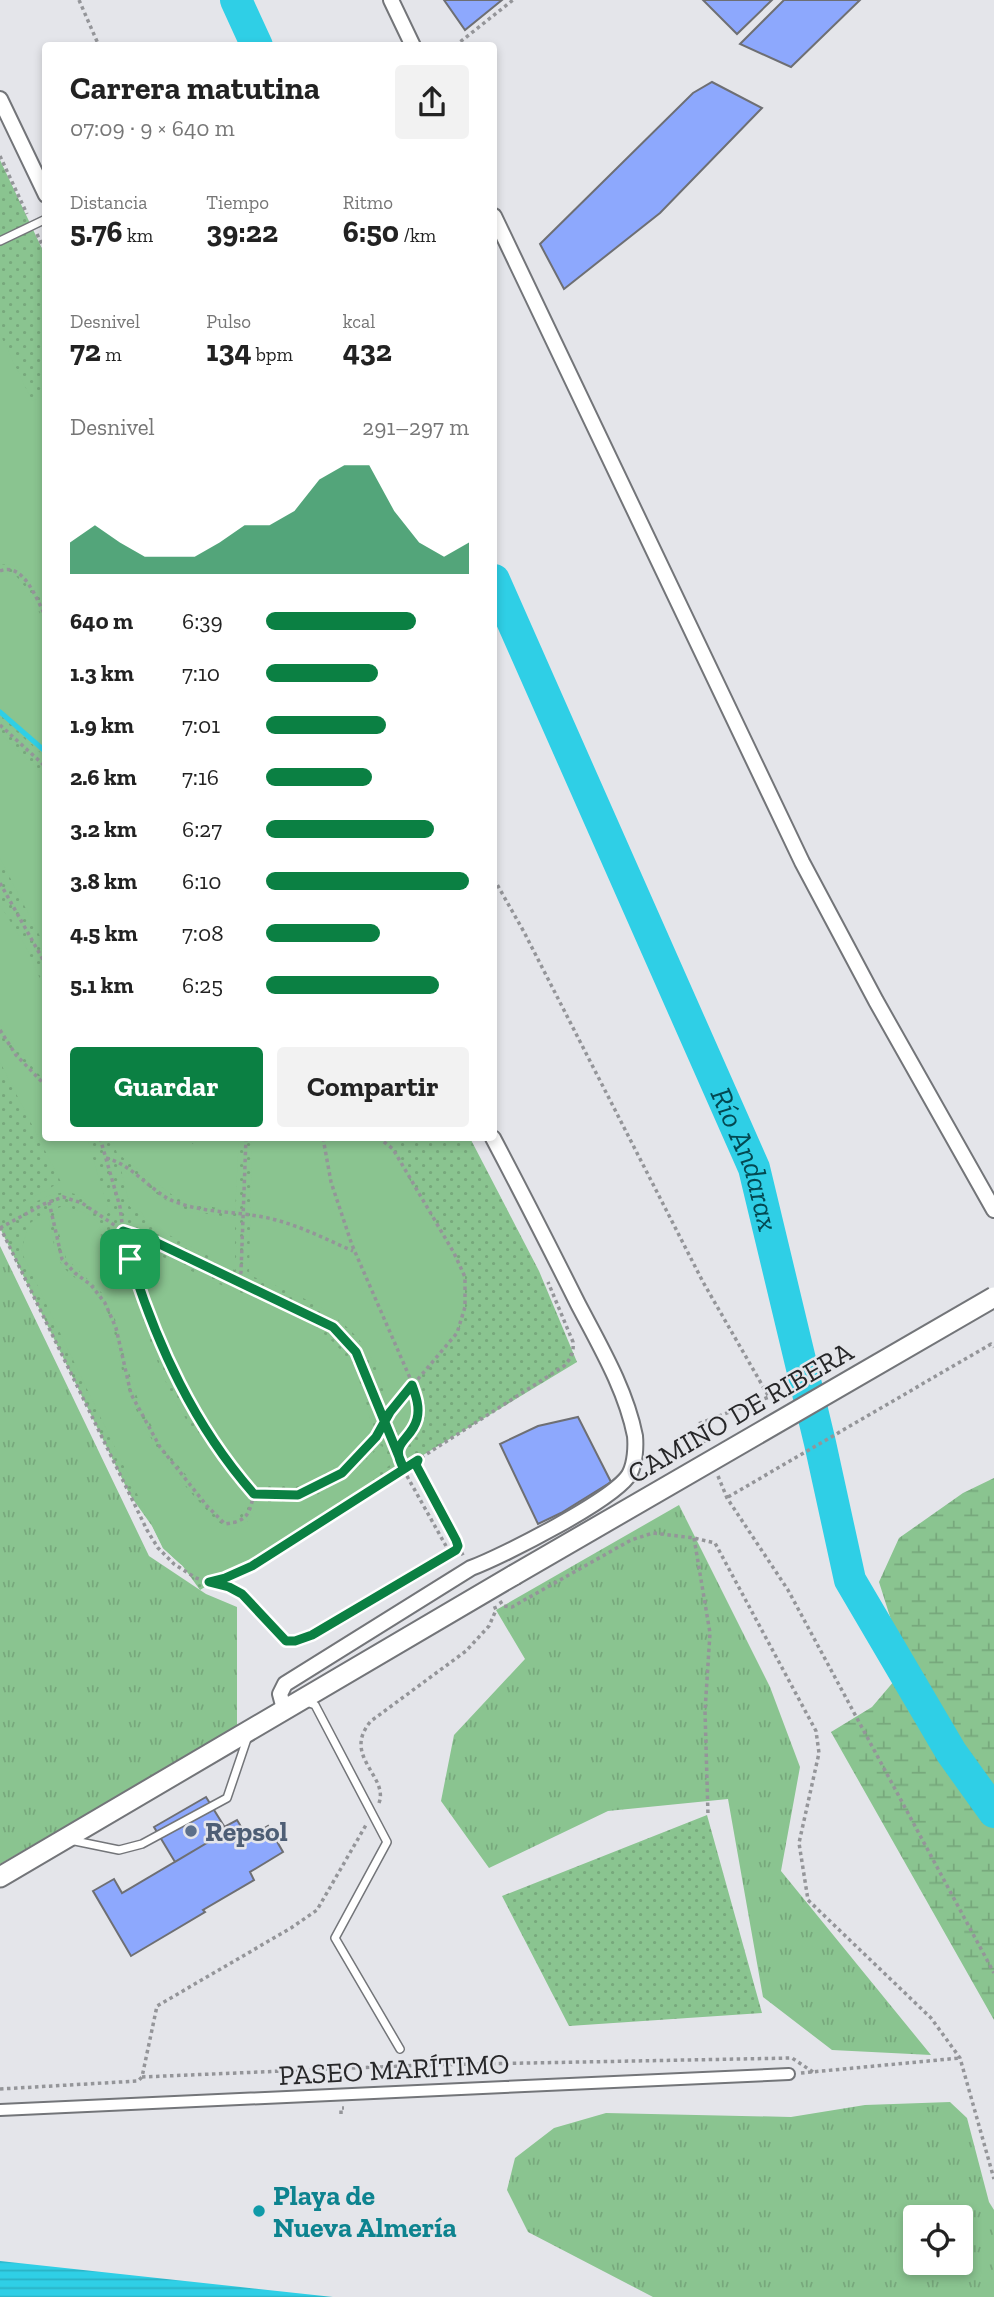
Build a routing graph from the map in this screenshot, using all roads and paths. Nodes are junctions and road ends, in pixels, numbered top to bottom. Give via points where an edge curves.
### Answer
1 (79, 0) edge
2 (391, 0) edge
3 (513, 0) edge
4 (97, 42) edge
5 (411, 42) edge
6 (460, 42) edge
7 (0, 99) edge
8 (0, 156) edge
9 (42, 187) edge
10 (42, 221) edge
11 (497, 222) edge
12 (33, 225) junction
13 (0, 241) edge
14 (42, 244) edge
15 (0, 571) edge
16 (42, 610) edge
17 (0, 725) edge
18 (42, 763) edge
19 (497, 883) edge
20 (0, 884) edge
21 (42, 958) edge
22 (0, 1030) edge
23 (42, 1082) edge
24 (101, 1141) edge
25 (246, 1141) edge
26 (324, 1141) edge
27 (383, 1141) edge
28 (496, 1141) edge
29 (106, 1158) junction
30 (49, 1202) junction
31 (994, 1210) edge
32 (244, 1214) junction
33 (0, 1228) edge
34 (123, 1231) junction
35 (355, 1252) junction
36 (544, 1273) dead end
37 (239, 1280) junction
38 (994, 1297) edge
39 (994, 1346) edge
40 (412, 1385) junction
41 (383, 1422) junction
42 (708, 1448) dead end
43 (398, 1460) junction
44 (418, 1460) junction
45 (404, 1469) junction
46 (717, 1473) dead end
47 (254, 1494) junction
48 (727, 1498) junction
49 (694, 1538) junction
50 (446, 1546) dead end
51 (209, 1582) junction
52 (492, 1595) junction
53 (292, 1705) junction
54 (251, 1729) junction
55 (378, 1805) dead end
56 (708, 1815) dead end
57 (366, 1824) dead end
58 (66, 1839) junction
59 (0, 1877) edge
60 (994, 1973) edge
61 (400, 2049) dead end
62 (960, 2058) junction
63 (813, 2072) junction
64 (789, 2074) joint
65 (142, 2077) junction
66 (0, 2089) edge
67 (0, 2110) edge
68 (994, 2179) edge

1 - 4 path
2 - 5 street
3 - 6 path
7 - 9 street
8 - 12 path
10 - 12 lane
11 - 31 street via 802,862
12 - 13 lane
12 - 14 path
15 - 16 path via 16,571
17 - 18 path
19 - 42 path via 703,1282 769,1397 698,1423
20 - 21 path
22 - 23 path
24 - 29 path
25 - 32 path
26 - 35 path via 331,1182
27 - 40 path via 393,1149 465,1277 466,1307 457,1333
28 - 53 street via 616,1380 635,1438 630,1472 613,1492 471,1569 285,1684 281,1694
29 - 32 path via 119,1161 171,1200
29 - 34 path
30 - 33 path
30 - 34 path via 63,1197 82,1203
30 - 47 path via 62,1259 106,1303 131,1394 160,1447 225,1524 249,1514
32 - 35 path via 296,1225
32 - 37 path
33 - 51 path via 147,1530 174,1564
34 - 37 path
34 - 47 path via 146,1310 169,1364 199,1421
35 - 40 path
36 - 44 path via 573,1342 570,1359
37 - 41 path via 333,1327 356,1352
38 - 52 main road, CAMINO DE RIBERA, bridge via 513,1576
39 - 48 path via 991,1343
40 - 41 path
40 - 43 path via 418,1402 417,1421 398,1447
41 - 43 path
41 - 47 path via 376,1437 342,1473 298,1495
43 - 45 path
44 - 45 path
44 - 51 path via 416,1465 458,1546 412,1577 312,1635 290,1642 242,1594
45 - 50 path
45 - 51 path via 252,1566
46 - 48 path
48 - 60 path via 788,1590
49 - 52 path via 653,1533 631,1540 512,1607 503,1606
49 - 56 path via 710,1633 705,1711
49 - 62 path via 715,1543 816,1731 819,1754 799,1843 808,1900 931,2018
52 - 53 main road, CAMINO DE RIBERA
52 - 55 path via 496,1610 481,1637 366,1727 361,1748 379,1788
53 - 54 main road, CAMINO DE RIBERA
53 - 61 lane via 315,1705 387,1842 335,1938
54 - 58 main road, CAMINO DE RIBERA
54 - 58 lane via 227,1798 142,1844 119,1850
57 - 65 path via 317,1910 157,2006
58 - 59 main road, CAMINO DE RIBERA
62 - 63 path
62 - 68 path
63 - 64 path
63 - 65 path via 792,2058 425,2065
64 - 67 street, PASEO MARÍTIMO
65 - 66 path via 132,2083

